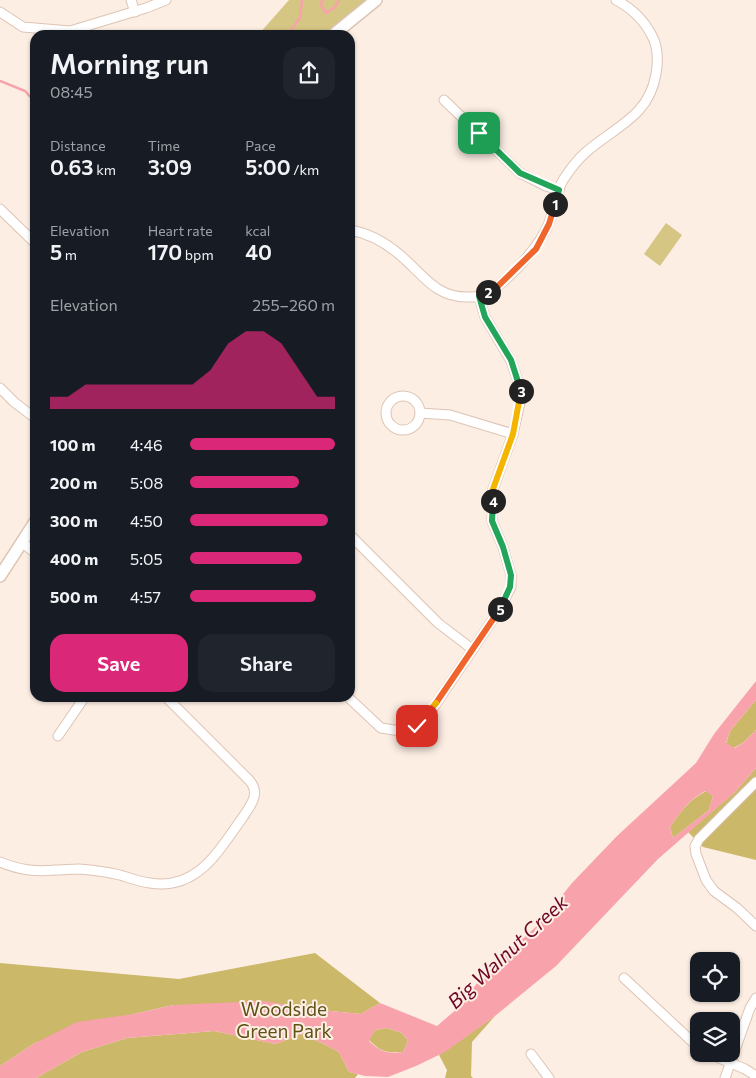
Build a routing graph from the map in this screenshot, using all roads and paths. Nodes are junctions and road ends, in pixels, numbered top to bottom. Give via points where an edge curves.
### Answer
1 (131, 0) edge
2 (166, 0) edge
3 (376, 0) edge
4 (616, 0) edge
5 (0, 12) edge
6 (135, 12) junction
7 (43, 30) edge
8 (80, 30) edge
9 (340, 30) edge
10 (444, 100) dead end
11 (559, 190) junction
12 (0, 210) edge
13 (355, 231) edge
14 (30, 238) edge
15 (479, 296) junction
16 (0, 388) edge
17 (420, 413) dead end
18 (30, 414) edge
19 (513, 434) junction
20 (30, 530) edge
21 (355, 541) edge
22 (22, 542) junction
23 (30, 549) edge
24 (0, 576) edge
25 (472, 650) junction
26 (81, 702) edge
27 (171, 702) edge
28 (353, 702) edge
29 (58, 736) dead end
30 (756, 782) edge
31 (0, 862) edge
32 (756, 926) edge
33 (624, 978) dead end
34 (756, 998) edge
35 (690, 1040) edge
36 (531, 1054) dead end
37 (730, 1063) junction
38 (756, 1076) edge
39 (549, 1078) edge
40 (725, 1078) edge

1 - 6 street
2 - 6 street
3 - 9 main road
4 - 11 street via 640,17 653,37 657,54 655,82 642,108 584,153
5 - 7 street via 24,28
6 - 8 street
10 - 11 street via 520,173
11 - 15 street via 549,224 536,249 498,286
12 - 14 street
13 - 15 street via 364,232 400,254 443,293 460,297
15 - 19 street via 485,317 511,360 522,393
16 - 18 street
17 - 19 street via 450,415
19 - 25 street via 493,489 492,521 511,575 510,587 498,612
20 - 22 main road
21 - 25 street via 438,623
22 - 23 street
22 - 24 main road
25 - 28 street via 431,711 417,726 401,731 382,728
26 - 29 street
27 - 31 street via 253,784 255,790 254,800 203,869 196,875 165,884 77,869 19,870
30 - 32 street via 695,846 706,880 714,891
33 - 35 street
34 - 37 street
36 - 39 street
37 - 38 street
37 - 40 street

